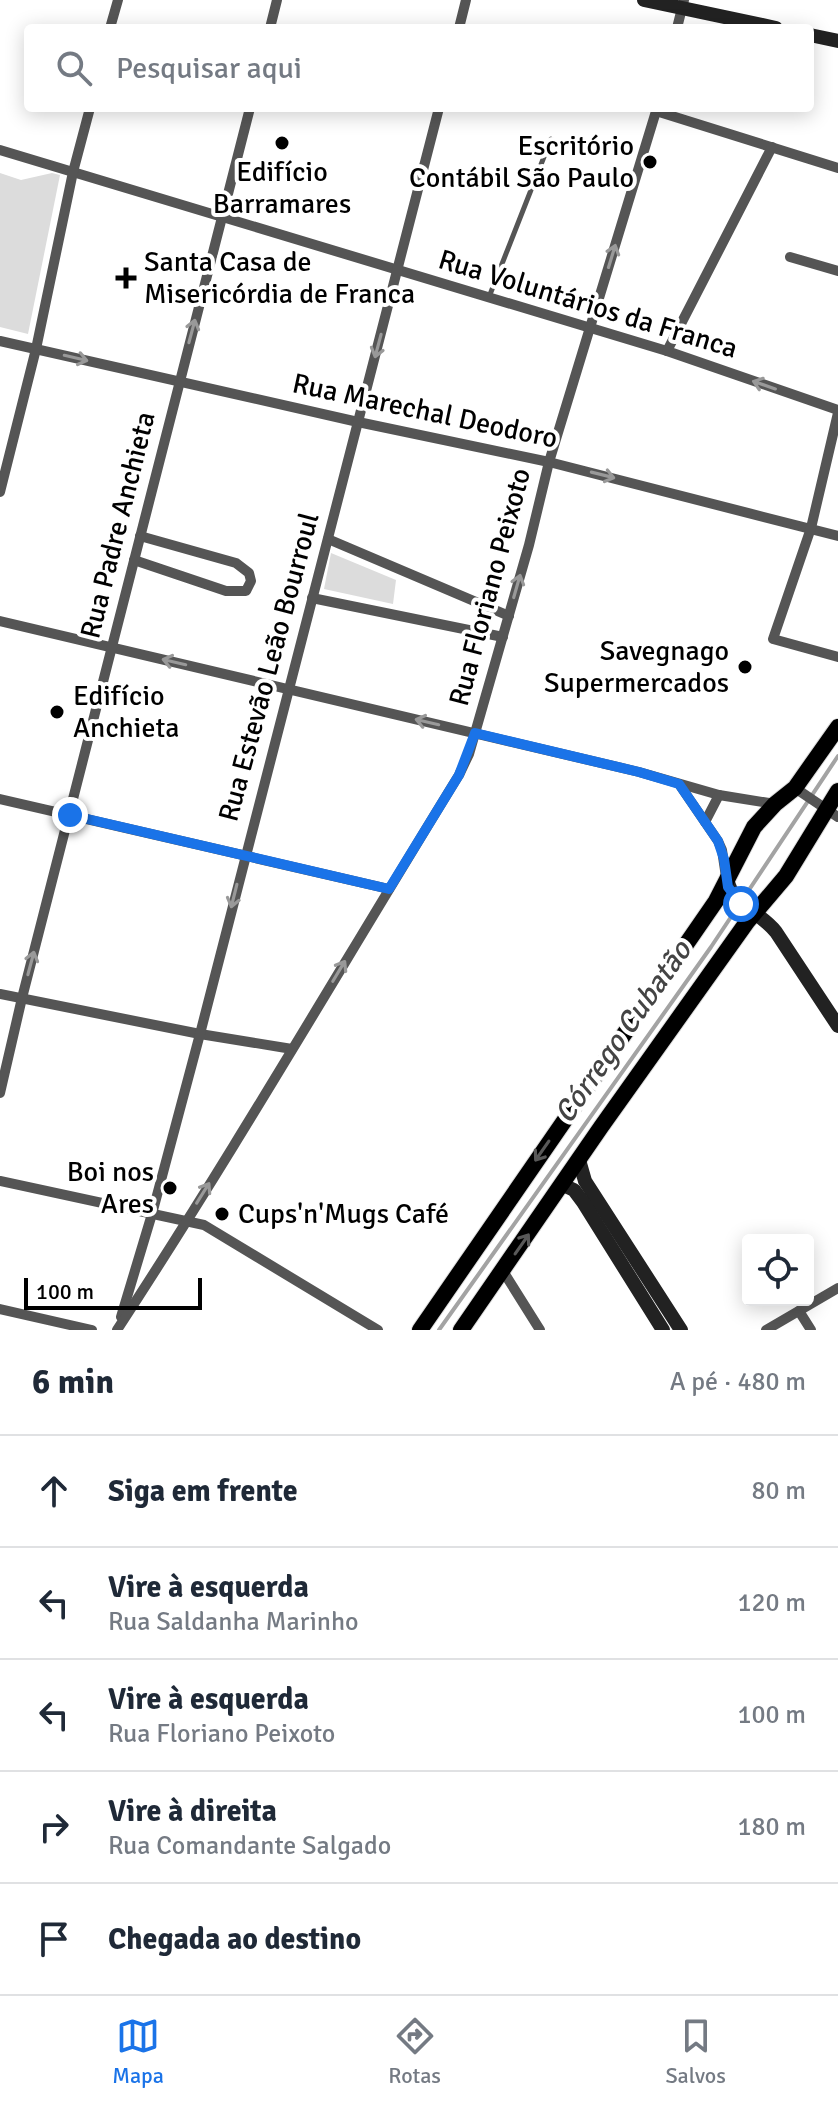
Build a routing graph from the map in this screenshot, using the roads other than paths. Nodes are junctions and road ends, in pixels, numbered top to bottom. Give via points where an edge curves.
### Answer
1 (118, 0) edge
2 (277, 0) edge
3 (466, 0) edge
4 (644, 0) edge
5 (683, 4) edge
6 (111, 24) edge
7 (271, 24) edge
8 (460, 24) edge
9 (678, 24) edge
10 (760, 24) edge
11 (814, 36) edge
12 (838, 41) edge
13 (89, 112) edge
14 (249, 112) edge
15 (438, 112) edge
16 (656, 112) edge
17 (663, 112) edge
18 (551, 139) dead end
19 (772, 147) junction
20 (0, 150) edge
21 (838, 168) edge
22 (73, 172) junction
23 (223, 217) junction
24 (790, 257) dead end
25 (398, 270) junction
26 (838, 271) edge
27 (489, 298) junction
28 (590, 328) junction
29 (0, 341) edge
30 (36, 349) junction
31 (667, 351) junction
32 (179, 381) junction
33 (838, 412) edge
34 (358, 422) junction
35 (549, 462) junction
36 (0, 492) edge
37 (811, 528) junction
38 (140, 536) junction
39 (838, 536) edge
40 (328, 539) junction
41 (134, 560) junction
42 (312, 598) junction
43 (509, 616) junction
44 (0, 621) edge
45 (503, 637) junction
46 (112, 647) junction
47 (838, 657) edge
48 (289, 689) junction
49 (838, 727) edge
50 (475, 733) junction
51 (679, 784) junction
52 (799, 790) junction
53 (838, 791) edge
54 (719, 795) junction
55 (0, 799) edge
56 (775, 804) junction
57 (827, 810) edge
58 (70, 815) junction
59 (705, 822) junction
60 (244, 856) junction
61 (728, 886) junction
62 (389, 889) junction
63 (750, 910) junction
64 (0, 994) edge
65 (22, 998) junction
66 (835, 1015) edge
67 (200, 1034) junction
68 (292, 1049) junction
69 (0, 1093) edge
70 (579, 1160) junction
71 (0, 1181) edge
72 (563, 1185) junction
73 (152, 1214) junction
74 (186, 1220) junction
75 (142, 1249) junction
76 (165, 1256) junction
77 (503, 1271) junction
78 (838, 1288) edge
79 (0, 1309) edge
80 (799, 1311) junction
81 (92, 1330) edge
82 (116, 1330) edge
83 (378, 1330) edge
84 (420, 1330) edge
85 (461, 1330) edge
86 (540, 1330) edge
87 (663, 1330) edge
88 (681, 1330) edge
89 (766, 1330) edge
90 (811, 1330) edge

1 - 6 street
2 - 7 street
3 - 8 street
4 - 5 street
5 - 9 street
5 - 10 street
11 - 12 street
13 - 22 street
14 - 23 street, Rua Padre Anchieta
15 - 25 street, Rua Estevão Leão Bourroul
28 -> 16 street, Rua Floriano Peixoto
17 - 19 street
18 - 27 lane
19 - 21 street
19 - 31 street
20 - 22 street, Rua Voluntários da Franca
22 - 23 street, Rua Voluntários da Franca
22 - 30 street
23 - 25 street, Rua Voluntários da Franca
32 -> 23 street, Rua Padre Anchieta
24 - 26 street
25 - 27 street, Rua Voluntários da Franca
25 -> 34 street, Rua Estevão Leão Bourroul
27 - 28 street, Rua Voluntários da Franca
28 - 31 street, Rua Voluntários da Franca
28 - 35 street, Rua Floriano Peixoto
29 - 30 street, Rua Marechal Deodoro
30 -> 32 street, Rua Marechal Deodoro
30 - 36 street
33 -> 31 street, Rua Voluntários da Franca
32 - 34 street, Rua Marechal Deodoro
32 - 38 street, Rua Padre Anchieta
33 - 37 street
34 - 35 street, Rua Marechal Deodoro
34 - 40 street, Rua Estevão Leão Bourroul
35 -> 37 street, Rua Marechal Deodoro
43 -> 35 street, Rua Floriano Peixoto
37 - 39 street, Rua Marechal Deodoro
37 - 47 street via 773,639
38 - 41 street, Rua Padre Anchieta
38 - 41 street via 236,563 251,581 246,591 226,591
40 - 42 street, Rua Estevão Leão Bourroul
40 - 43 street
41 - 46 street, Rua Padre Anchieta
42 - 45 street
42 - 48 street, Rua Estevão Leão Bourroul
43 - 45 street, Rua Floriano Peixoto
44 - 46 street
45 - 50 street, Rua Floriano Peixoto
48 -> 46 street
46 - 58 street, Rua Padre Anchieta
50 -> 48 street
48 - 60 street, Rua Estevão Leão Bourroul
49 - 52 main road
50 - 51 street
50 - 62 street, Rua Floriano Peixoto via 459,775
51 - 54 street
51 - 59 street
52 - 56 main road
52 - 57 street
53 - 57 main road
54 - 56 street
54 - 59 street
55 - 58 street
56 - 61 main road via 754,827
57 - 63 main road via 792,867
58 - 60 street
65 -> 58 street, Rua Padre Anchieta
59 - 61 street via 722,850
60 - 62 street
60 -> 67 street, Rua Estevão Leão Bourroul
61 - 63 street
61 -> 84 main road
68 -> 62 street, Rua Floriano Peixoto
63 - 66 street via 771,925
63 - 70 main road
64 - 65 street
65 - 67 street
65 - 69 street, Rua Padre Anchieta
67 - 68 street
67 - 73 street, Rua Estevão Leão Bourroul
74 -> 68 street, Rua Floriano Peixoto
70 - 72 main road
70 - 88 street via 585,1181
71 - 73 street
77 -> 72 main road
72 - 87 street via 583,1202
73 - 74 street
73 - 75 street, Rua Estevão Leão Bourroul
74 - 76 street, Rua Floriano Peixoto
74 - 83 street via 204,1225
75 - 76 street via 149,1258
75 - 82 street, Rua Estevão Leão Bourroul
76 - 82 street, Rua Floriano Peixoto
77 - 85 main road
77 - 86 street
78 - 80 street
79 - 81 street
80 - 89 street
80 - 90 street

